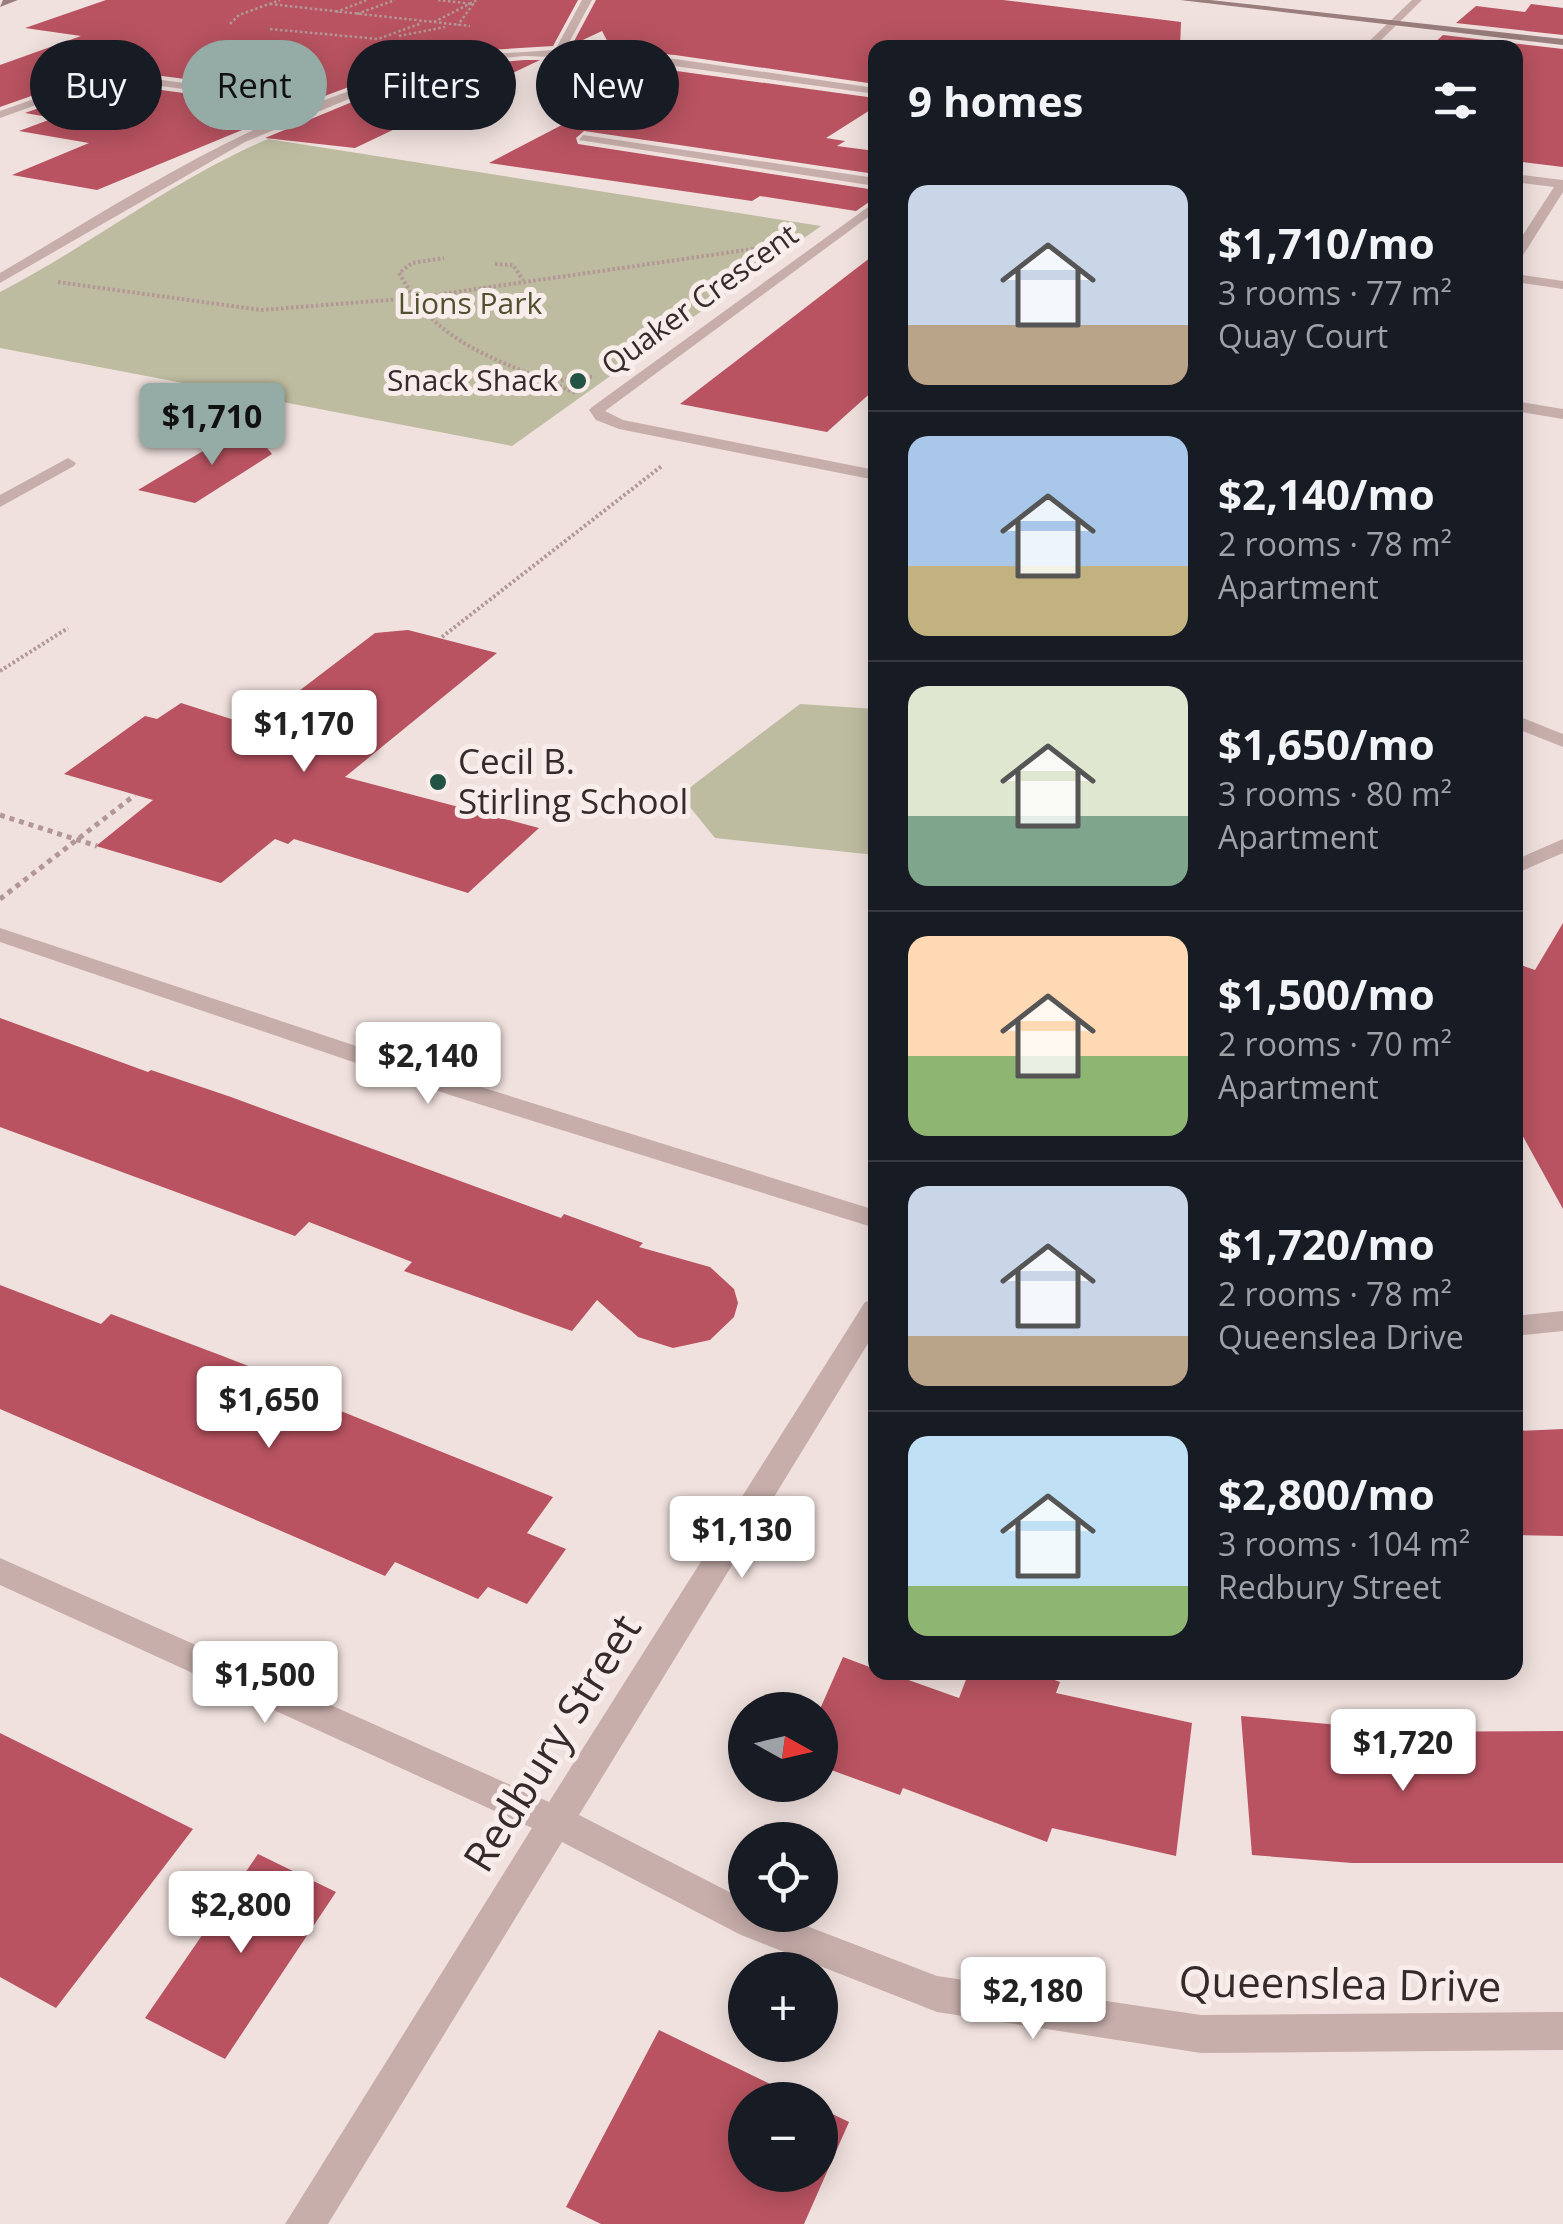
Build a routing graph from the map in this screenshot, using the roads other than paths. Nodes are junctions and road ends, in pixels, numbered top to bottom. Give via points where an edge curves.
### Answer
1 (12, 0) edge
2 (587, 0) edge
3 (1184, 0) edge
4 (1417, 0) edge
5 (0, 4) edge
6 (1393, 23) junction
7 (565, 40) edge
8 (1375, 40) edge
9 (1563, 42) edge
10 (536, 54) edge
11 (679, 65) edge
12 (182, 86) edge
13 (868, 90) edge
14 (327, 101) edge
15 (0, 114) edge
16 (265, 130) edge
17 (583, 138) dead end
18 (1523, 179) edge
19 (868, 181) edge
20 (1562, 184) edge
21 (868, 211) edge
22 (1523, 245) edge
23 (2, 277) edge
24 (1523, 279) edge
25 (1563, 285) edge
26 (1523, 407) edge
27 (1563, 414) edge
28 (68, 464) dead end
29 (868, 474) edge
30 (0, 502) edge
31 (1523, 724) edge
32 (1563, 741) edge
33 (1563, 845) edge
34 (1523, 864) edge
35 (0, 934) edge
36 (868, 1217) edge
37 (868, 1320) edge
38 (1563, 1321) edge
39 (1523, 1325) edge
40 (0, 1571) edge
41 (556, 1822) junction
42 (1563, 2031) edge
43 (305, 2224) edge

1 - 5 main road
2 - 7 street
3 - 6 main road
4 - 6 street
6 - 8 street
6 - 9 main road
10 - 14 street via 430,64
11 - 13 street
12 - 15 street via 108,76
16 - 23 street
17 - 19 street
18 - 20 street
20 - 22 street
21 - 29 street, Quaker Crescent via 597,410 620,424
24 - 25 street
26 - 27 street
28 - 30 street
31 - 32 street
33 - 34 street
35 - 36 street via 458,1089
37 - 41 street, Redbury Street
38 - 39 street
40 - 41 street, Queenslea Drive
41 - 42 street, Queenslea Drive via 754,1923 937,1994 1201,2034
41 - 43 street, Redbury Street

